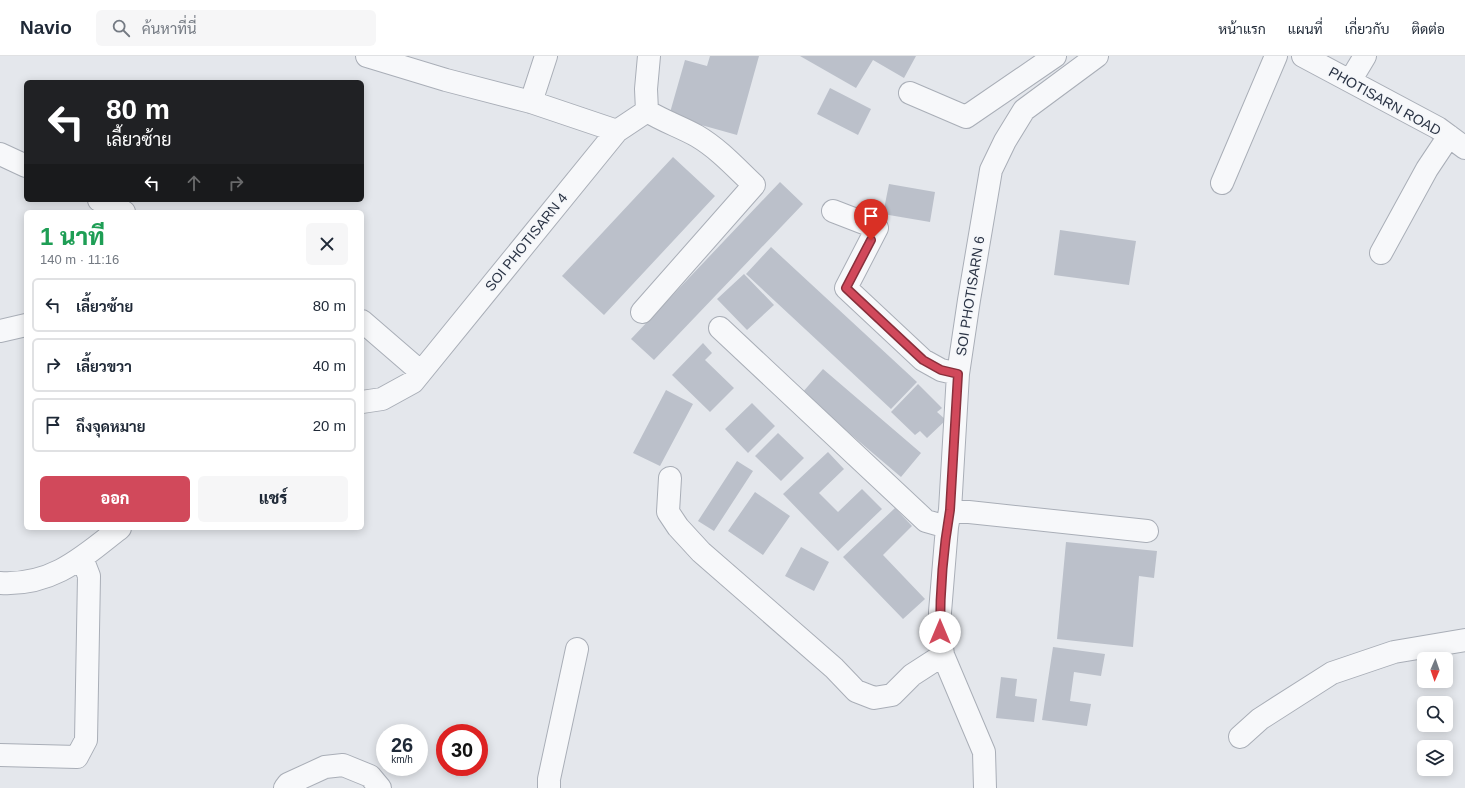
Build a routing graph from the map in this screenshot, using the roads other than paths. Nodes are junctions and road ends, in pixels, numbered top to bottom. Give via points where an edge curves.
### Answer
1 (367, 56) edge
2 (546, 56) edge
3 (649, 56) edge
4 (1055, 56) edge
5 (1097, 56) edge
6 (1276, 56) edge
7 (1303, 56) edge
8 (1365, 56) edge
9 (395, 60) edge
10 (1350, 81) junction
11 (910, 93) dead end
12 (531, 102) junction
13 (647, 111) junction
14 (617, 131) junction
15 (1457, 142) edge
16 (0, 154) edge
17 (24, 165) edge
18 (1222, 183) dead end
19 (103, 202) edge
20 (120, 210) edge
21 (833, 211) dead end
22 (1381, 253) dead end
23 (642, 312) dead end
24 (364, 322) edge
25 (24, 325) edge
26 (720, 328) dead end
27 (0, 331) edge
28 (421, 372) junction
29 (958, 374) junction
30 (364, 402) edge
31 (670, 478) dead end
32 (948, 519) junction
33 (117, 530) edge
34 (1147, 531) dead end
35 (82, 558) junction
36 (0, 583) edge
37 (1465, 640) edge
38 (577, 649) dead end
39 (943, 655) junction
40 (1240, 737) dead end
41 (0, 755) edge
42 (285, 788) edge
43 (380, 788) edge
44 (550, 788) edge
45 (985, 788) edge

1 - 9 street
2 - 12 street
3 - 13 street
4 - 11 street via 966,117
5 - 29 street, SOI PHOTISARN 6 via 1024,110 991,170
6 - 18 street
7 - 10 street, PHOTISARN ROAD
8 - 10 street
9 - 12 street via 446,80
10 - 15 street, PHOTISARN ROAD via 1438,128
12 - 14 street
13 - 14 street, SOI PHOTISARN 4
13 - 23 street via 697,136 721,153 754,185
14 - 28 street, SOI PHOTISARN 4
15 - 22 street via 1427,169
16 - 17 street
19 - 20 street
21 - 29 street via 877,228 846,288 923,360 941,370
24 - 28 street
25 - 27 street
26 - 32 street via 926,521
28 - 30 street, SOI PHOTISARN 4 via 413,382 382,399
29 - 32 street, SOI PHOTISARN 6
31 - 39 street via 668,512 678,527 701,552 856,690 874,698 892,695 912,675
32 - 34 street
32 - 39 street, SOI PHOTISARN 6 via 940,612
33 - 35 street
35 - 36 street via 40,580
35 - 41 street via 89,576 86,740 77,757
37 - 40 street via 1394,652 1332,674 1260,719
38 - 44 street via 549,779
39 - 45 street, SOI PHOTISARN 6 via 984,752
42 - 43 street via 288,784 324,767 343,766 370,776

